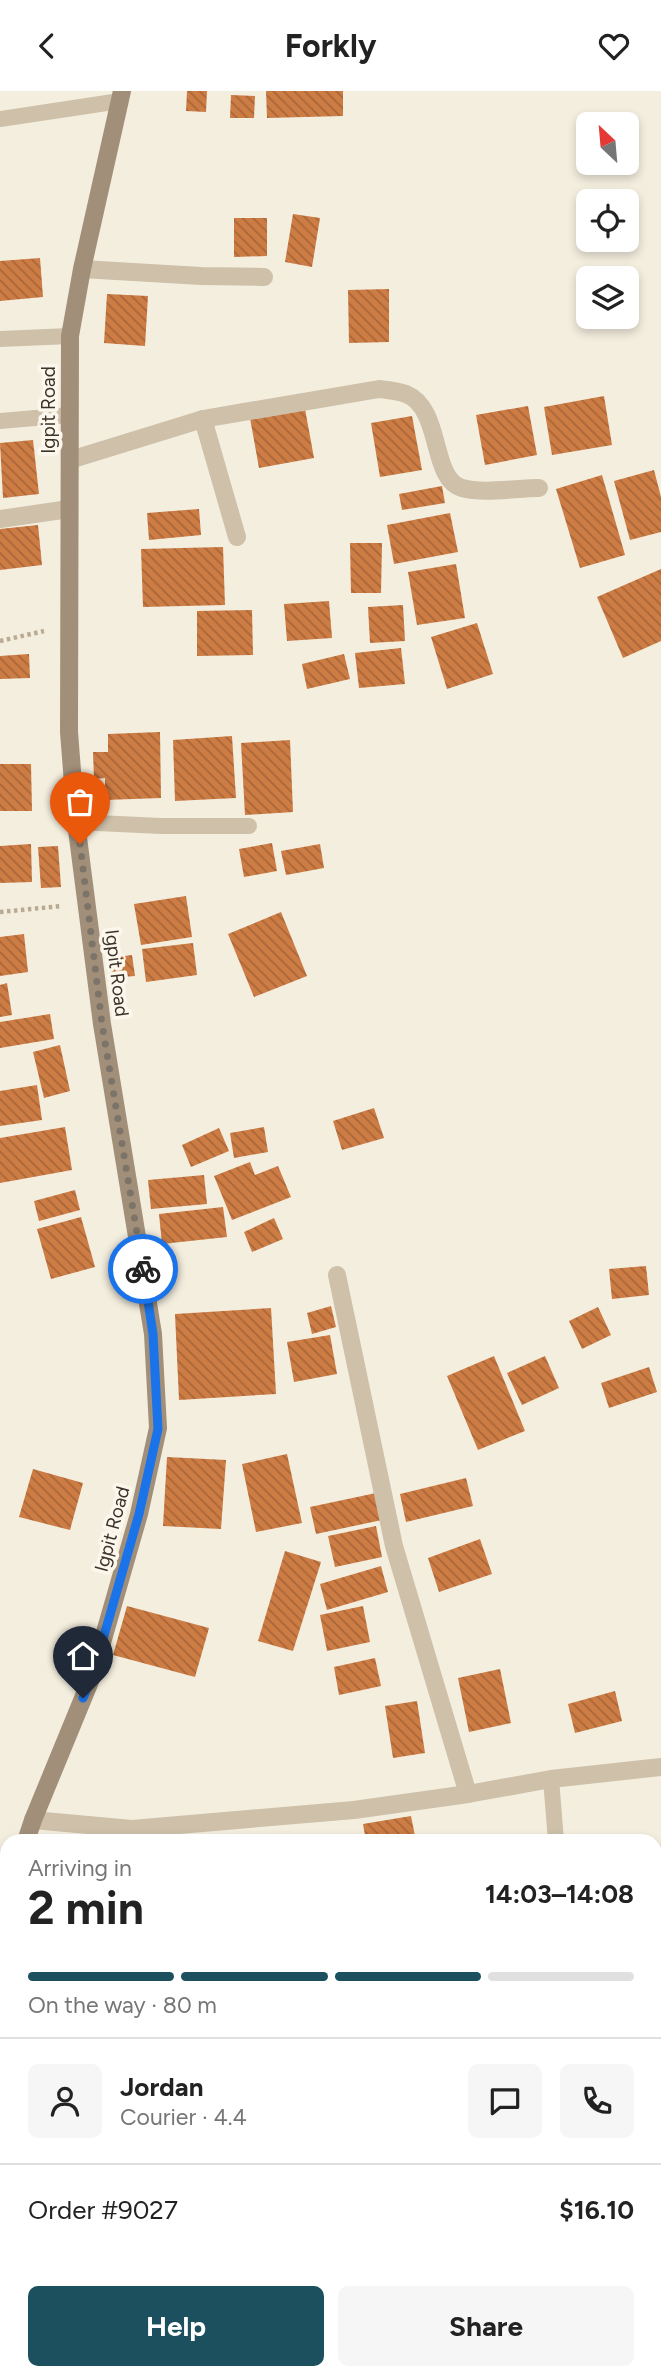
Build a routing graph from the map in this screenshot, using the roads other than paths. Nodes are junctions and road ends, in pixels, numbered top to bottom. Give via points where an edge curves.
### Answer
1 (121, 96) edge
2 (0, 119) edge
3 (82, 268) junction
4 (264, 277) dead end
5 (70, 336) junction
6 (0, 339) edge
7 (70, 415) junction
8 (203, 419) junction
9 (0, 421) edge
10 (69, 460) junction
11 (539, 488) dead end
12 (69, 509) junction
13 (0, 519) edge
14 (237, 537) dead end
15 (76, 822) junction
16 (248, 826) dead end
17 (337, 1275) dead end
18 (661, 1767) edge
19 (551, 1779) junction
20 (468, 1794) junction
21 (33, 1819) junction
22 (28, 1834) edge
23 (555, 1834) edge

1 - 2 lane
1 - 3 street, Igpit Road
3 - 4 street
3 - 5 street, Igpit Road
5 - 6 lane
5 - 7 street, Igpit Road
7 - 9 lane
7 - 10 street, Igpit Road
8 - 10 street
8 - 11 street via 379,389 404,393 424,411 447,478 454,484 479,489
8 - 14 street
10 - 12 street, Igpit Road
12 - 13 street
12 - 15 street, Igpit Road via 69,732
15 - 16 lane
15 - 21 street, Igpit Road via 102,1024 153,1334 158,1429 93,1674
17 - 20 street via 394,1546
18 - 19 street
19 - 20 street
19 - 23 lane
20 - 21 street via 132,1829
21 - 22 street, Igpit Road

